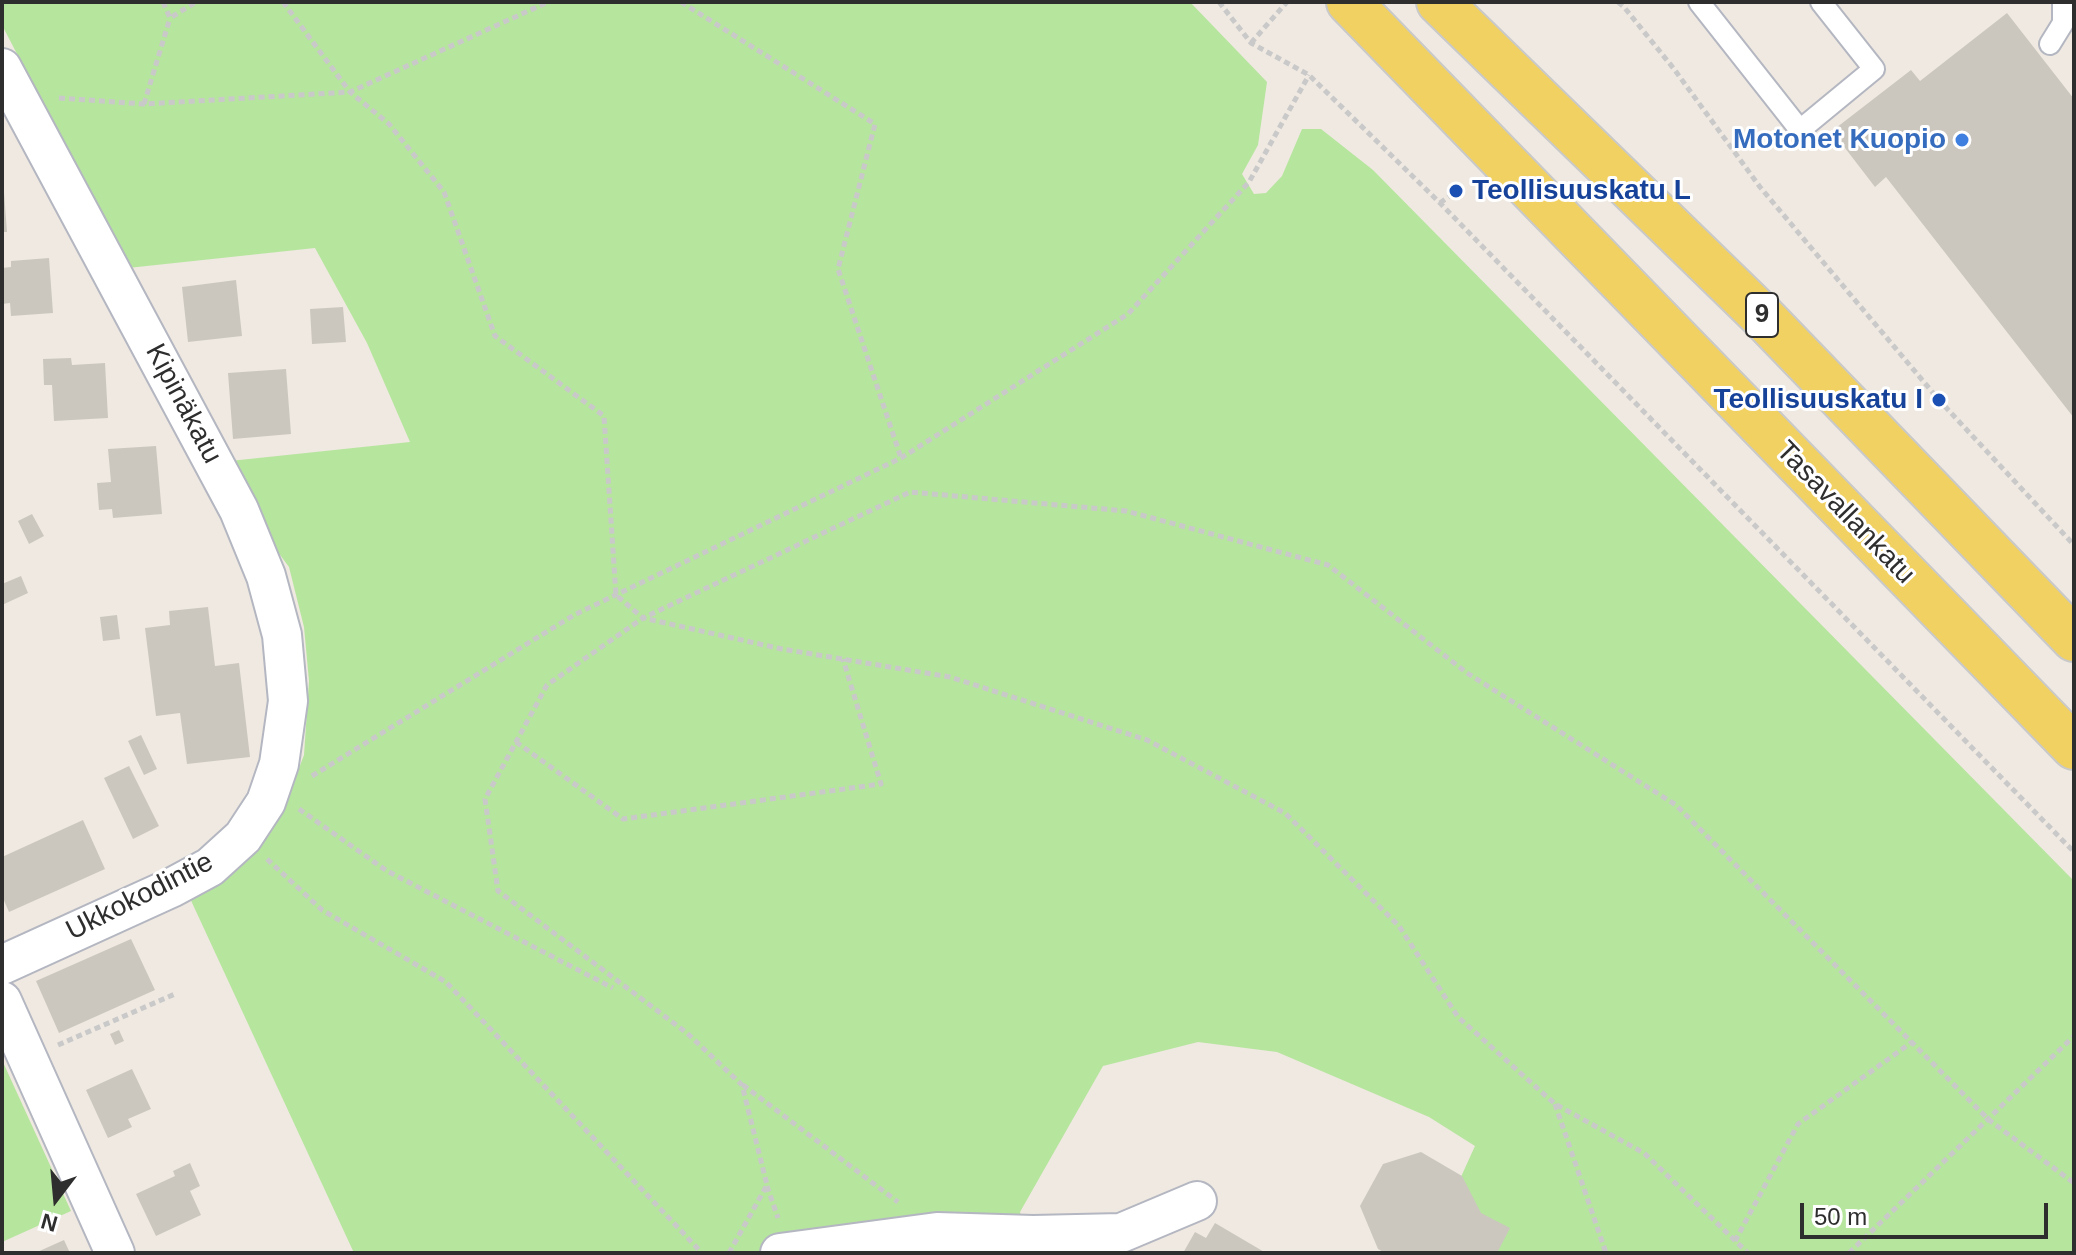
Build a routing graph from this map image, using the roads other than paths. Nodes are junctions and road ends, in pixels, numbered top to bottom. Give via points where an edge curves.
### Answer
1 (1349, 2) edge
2 (1439, 2) edge
3 (1699, 2) edge
4 (1821, 2) edge
5 (2063, 2) edge
6 (2050, 44) dead end
7 (10, 81) edge
8 (2074, 639) edge
9 (2074, 747) edge
10 (276, 788) joint
11 (2, 965) edge
12 (2, 1001) edge
13 (1197, 1201) dead end
14 (115, 1253) edge
15 (780, 1253) edge

1 - 9 main road, Tasavallankatu
2 - 8 main road, 9 via 1762,316
3 - 4 lane via 1800,130 1874,69
5 - 6 lane via 2063,23
7 - 10 street, Kipinäkatu via 239,510 266,576 282,635 288,701
10 - 11 street, Ukkokodintie via 243,837 210,867
12 - 14 street
13 - 15 street via 1121,1233 937,1232

